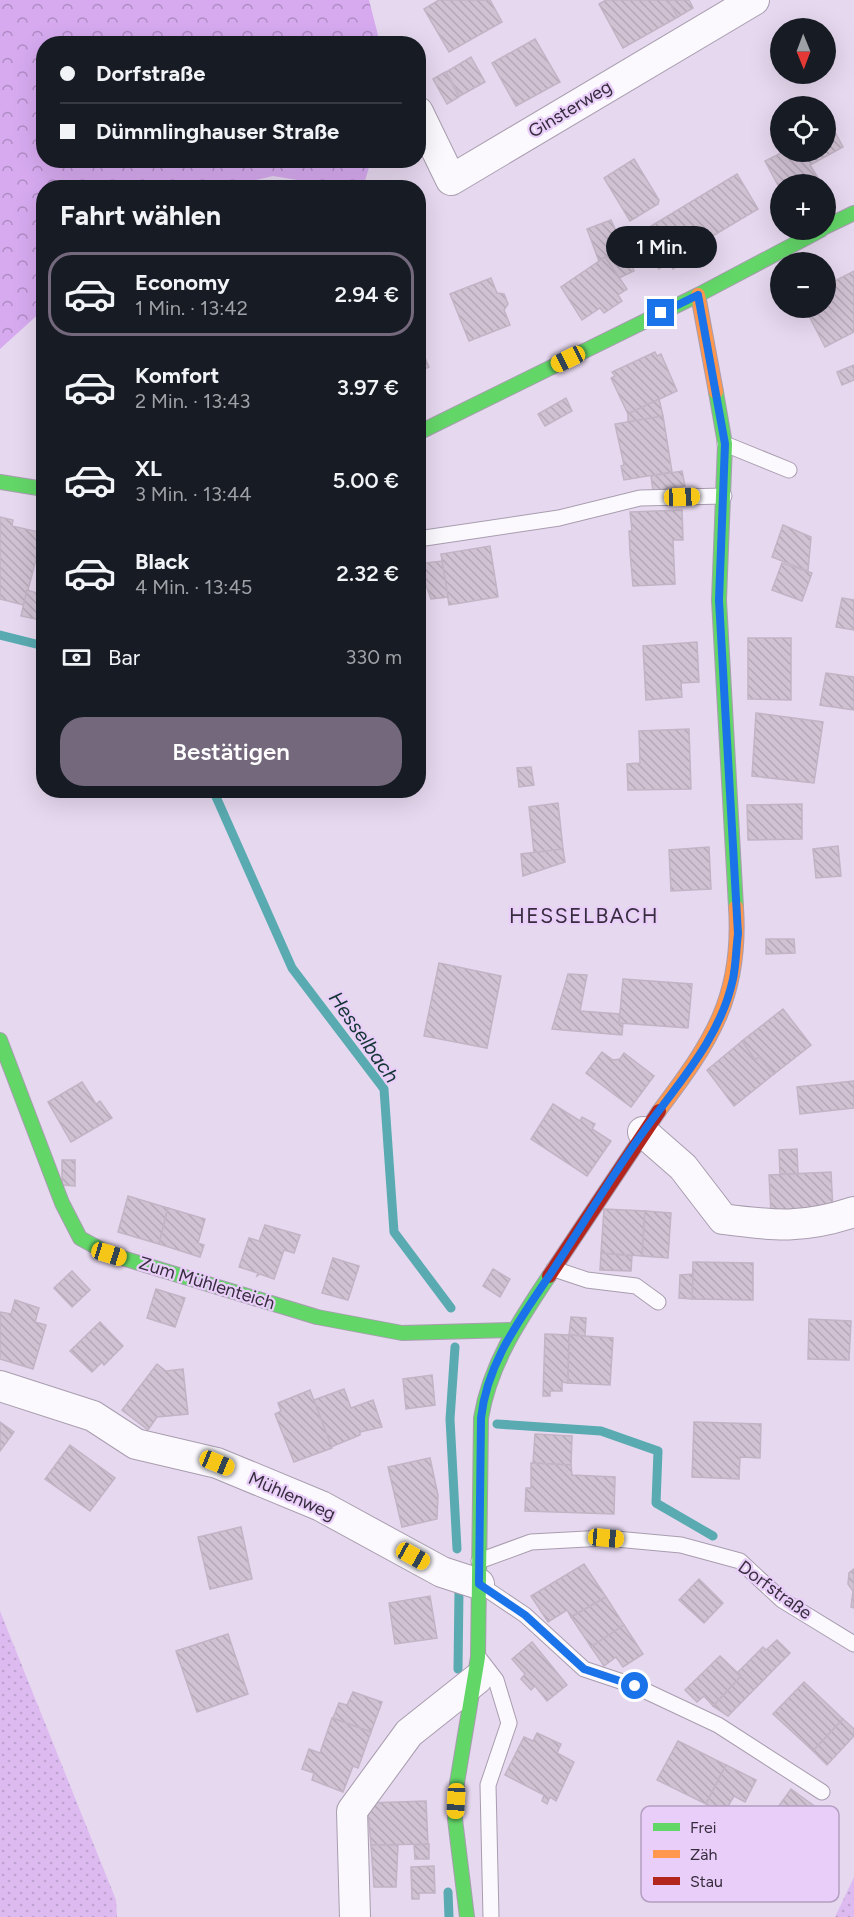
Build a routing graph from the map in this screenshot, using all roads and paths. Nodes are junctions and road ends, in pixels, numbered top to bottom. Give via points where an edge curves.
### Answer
1 (754, 0) edge
2 (426, 128) edge
3 (854, 213) edge
4 (836, 222) edge
5 (802, 240) edge
6 (698, 295) junction
7 (426, 429) edge
8 (725, 444) junction
9 (789, 470) dead end
10 (0, 482) edge
11 (36, 488) edge
12 (724, 496) junction
13 (426, 538) edge
14 (0, 1040) edge
15 (643, 1132) junction
16 (854, 1212) edge
17 (554, 1269) junction
18 (658, 1302) dead end
19 (513, 1330) junction
20 (0, 1386) edge
21 (479, 1573) junction
22 (854, 1644) edge
23 (477, 1668) junction
24 (822, 1792) dead end
25 (355, 1917) edge
26 (467, 1917) edge
27 (491, 1917) edge

1 - 2 street, Ginsterweg via 452,180
3 - 4 street
5 - 6 street
6 - 7 street
6 - 8 street
8 - 9 lane
8 - 12 street
10 - 11 street
12 - 13 lane via 640,498 559,518
12 - 15 street via 719,600 738,934 734,978 721,1017 706,1045
14 - 19 street, Zum Mühlenteich via 62,1203 80,1238 109,1254 317,1317 402,1333
15 - 16 street via 683,1167 723,1219 773,1226 821,1223
15 - 17 street
17 - 18 lane via 587,1280 636,1286
17 - 19 street
19 - 21 street via 484,1394
20 - 21 street, Mühlenweg via 93,1416 136,1444 217,1463 311,1502 442,1572
21 - 22 lane, Dorfstraße via 531,1542 606,1538 681,1545 740,1562 782,1600
21 - 23 street
21 - 24 lane via 584,1669 635,1686 718,1725
23 - 25 street via 409,1733 352,1811
23 - 26 street via 457,1783 456,1819
23 - 27 lane via 496,1680 509,1724 488,1785

